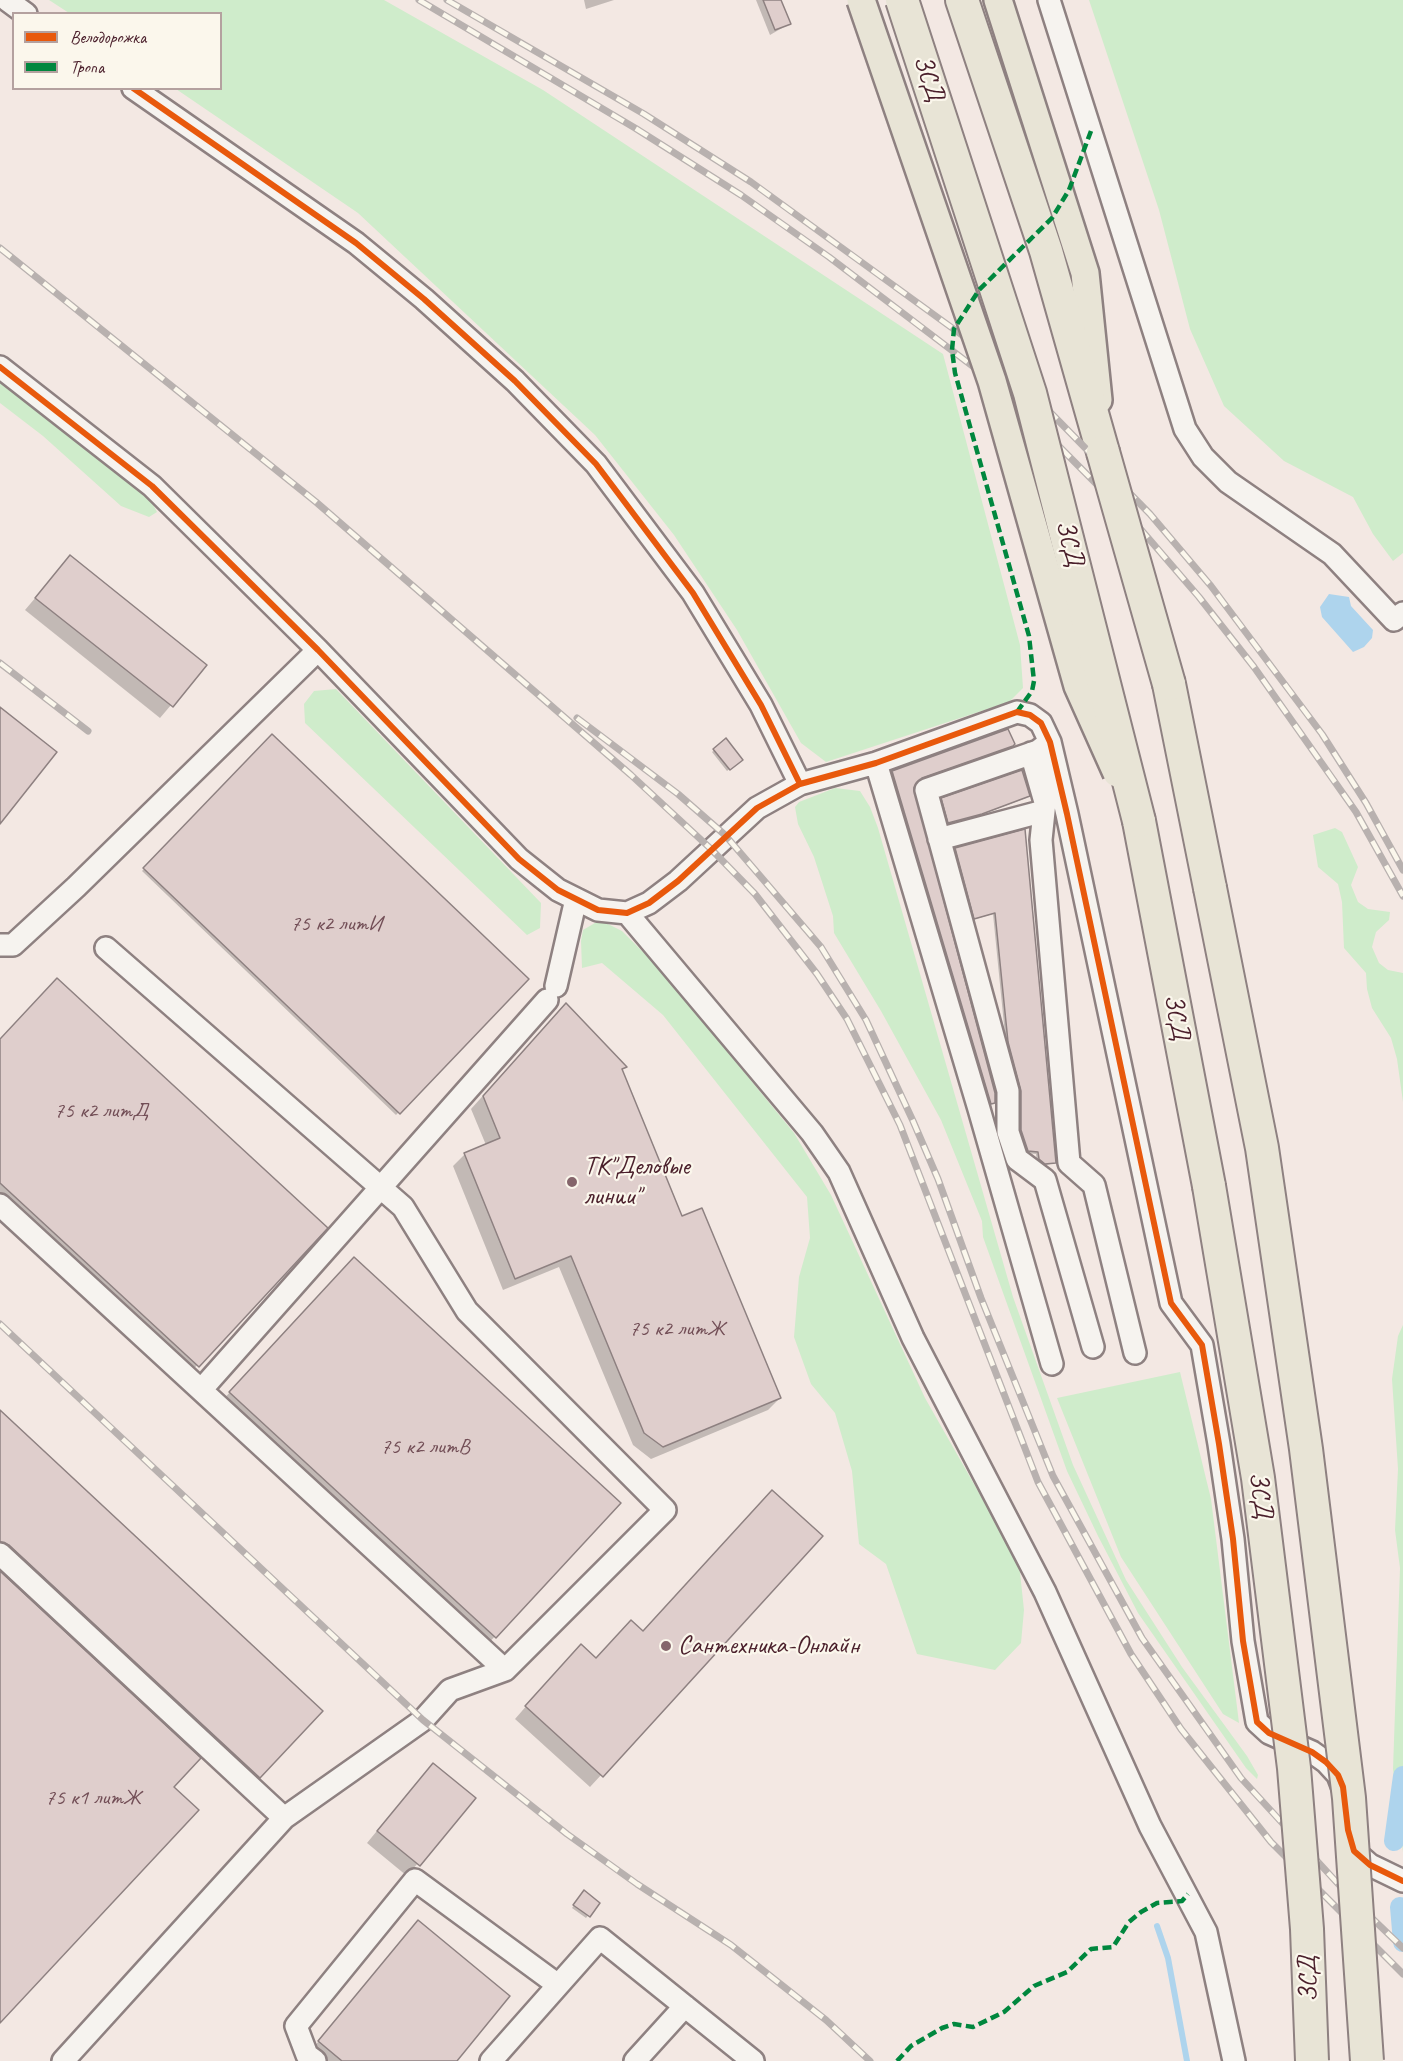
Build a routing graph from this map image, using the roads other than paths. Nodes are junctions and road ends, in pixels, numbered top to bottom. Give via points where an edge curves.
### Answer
1 (7, 0) edge
2 (861, 0) edge
3 (902, 0) edge
4 (962, 0) edge
5 (998, 0) edge
6 (1048, 0) edge
7 (23, 12) edge
8 (136, 90) edge
9 (0, 367) edge
10 (1103, 452) junction
11 (1403, 613) edge
12 (318, 650) junction
13 (1050, 742) junction
14 (1030, 753) junction
15 (876, 763) junction
16 (800, 784) junction
17 (1044, 811) junction
18 (1139, 821) junction
19 (939, 839) junction
20 (576, 899) junction
21 (627, 913) junction
22 (0, 945) edge
23 (106, 948) dead end
24 (1083, 1175) junction
25 (1045, 1180) junction
26 (381, 1189) junction
27 (0, 1205) edge
28 (1093, 1347) dead end
29 (1135, 1353) dead end
30 (1052, 1364) dead end
31 (201, 1390) junction
32 (0, 1554) edge
33 (505, 1670) junction
34 (284, 1818) junction
35 (1403, 1881) edge
36 (558, 1985) junction
37 (685, 2006) junction
38 (63, 2061) edge
39 (315, 2061) edge
40 (491, 2061) edge
41 (635, 2061) edge
42 (753, 2061) edge
43 (1234, 2061) edge
44 (1312, 2061) edge
45 (1367, 2061) edge

1 - 7 street
2 - 18 main road, bridge via 992,381 1078,686
3 - 18 highway, ЗСД, bridge via 1030,393
4 - 10 highway, ЗСД via 1046,251
5 - 10 main road via 1085,273
6 - 11 street via 1185,429 1203,457 1228,482 1332,554 1394,620
8 - 16 street via 356,243 424,298 596,464 693,593 761,705
9 - 12 street via 152,486
10 - 45 highway, ЗСД, bridge via 1169,684 1262,1148 1306,1449 1349,1798
12 - 20 street via 519,859
12 - 22 street via 76,888 13,945
13 - 14 street
13 - 15 street via 1041,723 1017,712
13 - 35 street via 1171,1304 1202,1344 1257,1722 1269,1733 1312,1752 1338,1775 1354,1851 1370,1865
14 - 17 street via 1045,802
14 - 19 street via 926,790
15 - 16 street
15 - 30 street
16 - 21 street via 757,808 678,881 649,903
17 - 19 street
17 - 24 street via 1041,840 1069,1163
18 - 44 highway, ЗСД, bridge via 1209,1186 1258,1478 1294,1768 1307,1929
19 - 25 street via 1008,1091 1008,1132 1017,1159
20 - 21 street via 598,910
20 - 26 street via 551,993
21 - 43 street via 812,1133 839,1172 913,1338 1035,1572 1150,1826 1206,1932
23 - 26 street
24 - 25 street
24 - 29 street via 1094,1185
25 - 28 street
26 - 31 street
26 - 33 street via 403,1208 468,1311 665,1510
27 - 31 street
31 - 33 street
32 - 34 street
33 - 34 street via 450,1690 423,1720
34 - 38 street
36 - 37 street via 600,1938
36 - 39 street via 416,1880 296,2026 307,2055
36 - 40 street
37 - 41 street
37 - 42 street

